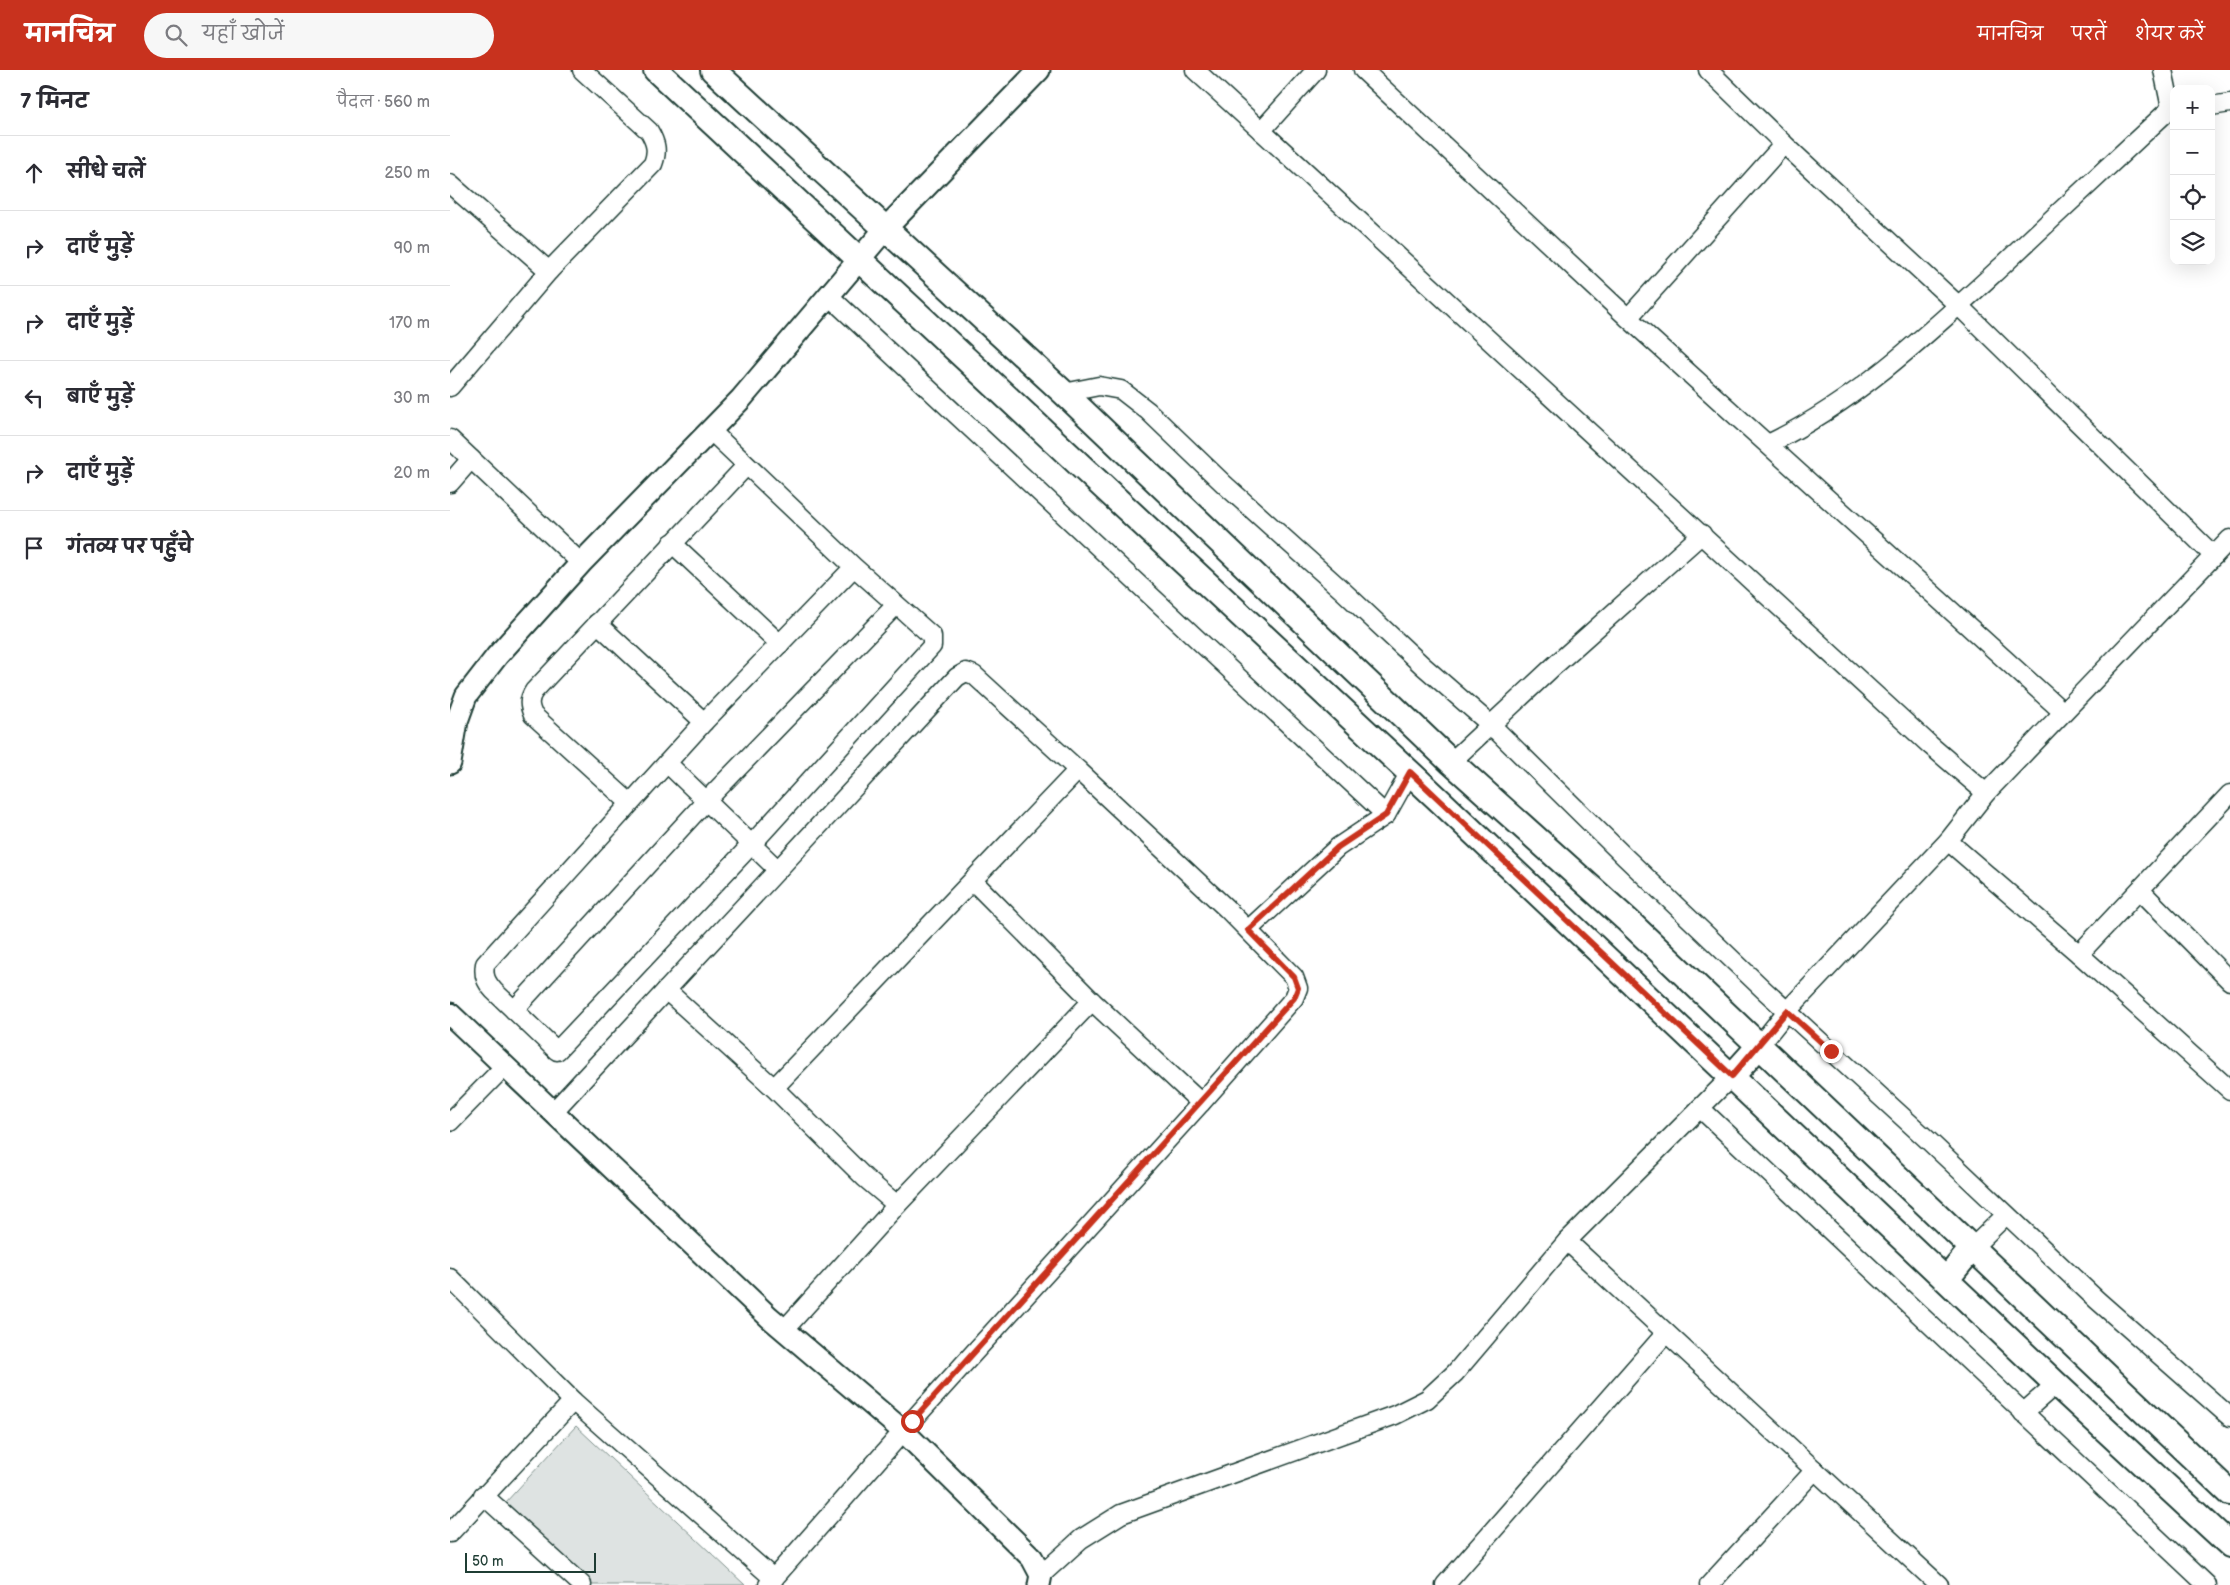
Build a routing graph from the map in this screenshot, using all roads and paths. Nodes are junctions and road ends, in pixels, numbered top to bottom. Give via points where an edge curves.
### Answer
1 (582, 70) edge
2 (656, 70) edge
3 (713, 70) edge
4 (1039, 70) edge
5 (1195, 70) edge
6 (1316, 70) edge
7 (1363, 70) edge
8 (1708, 70) edge
9 (2163, 70) edge
10 (2170, 100) edge
11 (2230, 102) edge
12 (2215, 105) edge
13 (2170, 111) edge
14 (1261, 131) junction
15 (1784, 144) junction
16 (450, 184) edge
17 (885, 229) junction
18 (859, 259) junction
19 (549, 271) junction
20 (829, 296) junction
21 (1959, 306) junction
22 (1628, 318) junction
23 (450, 387) edge
24 (1064, 393) junction
25 (710, 430) junction
26 (450, 439) edge
27 (1768, 444) junction
28 (471, 459) junction
29 (746, 466) junction
30 (450, 483) edge
31 (1702, 534) junction
32 (2230, 539) edge
33 (672, 543) junction
34 (2214, 556) junction
35 (581, 563) junction
36 (854, 567) junction
37 (896, 605) junction
38 (597, 623) junction
39 (780, 644) junction
40 (2063, 712) junction
41 (704, 722) junction
42 (1491, 725) junction
43 (1451, 762) junction
44 (450, 763) edge
45 (667, 763) junction
46 (1078, 770) junction
47 (1410, 772) junction
48 (1986, 793) junction
49 (2228, 799) edge
50 (706, 801) junction
51 (630, 803) junction
52 (1386, 815) junction
53 (1948, 841) junction
54 (752, 844) junction
55 (778, 870) junction
56 (973, 881) junction
57 (2140, 890) junction
58 (1248, 930) junction
59 (2079, 954) junction
60 (2230, 981) edge
61 (666, 990) junction
62 (1092, 1001) junction
63 (514, 1010) junction
64 (1787, 1011) junction
65 (450, 1014) edge
66 (1759, 1046) junction
67 (505, 1066) junction
68 (1732, 1076) junction
69 (774, 1088) junction
70 (2230, 1090) edge
71 (1201, 1102) junction
72 (1700, 1108) junction
73 (553, 1112) junction
74 (450, 1122) edge
75 (897, 1206) junction
76 (2006, 1215) junction
77 (1567, 1241) junction
78 (1973, 1247) junction
79 (450, 1278) edge
80 (1947, 1279) junction
81 (784, 1330) junction
82 (1666, 1333) junction
83 (2056, 1384) junction
84 (573, 1401) junction
85 (2023, 1413) junction
86 (2230, 1417) edge
87 (903, 1431) junction
88 (1815, 1470) junction
89 (2230, 1492) edge
90 (484, 1495) junction
91 (450, 1533) edge
92 (2230, 1545) edge
93 (1040, 1580) edge
94 (771, 1582) edge
95 (1713, 1584) edge
96 (582, 1585) edge
97 (1445, 1585) edge
98 (1939, 1585) edge
99 (2207, 1585) edge

1 - 19 street via 649,131 656,142 657,153 652,164
2 - 18 main road
3 - 17 main road
4 - 17 street
5 - 14 street
6 - 14 street
7 - 22 street
8 - 15 street
9 - 10 street
11 - 12 street
13 - 21 street
14 - 31 street
15 - 21 street
15 - 22 street
16 - 19 street
17 - 18 street
17 - 24 main road
18 - 20 street
18 - 47 main road
19 - 23 street
20 - 25 street via 741,399
20 - 52 street
21 - 27 street via 1911,348 1833,407
21 - 34 street
22 - 27 street
24 - 42 street via 1099,386 1121,390 1148,411 1224,485
24 - 43 main road
25 - 29 street
25 - 35 street
26 - 28 street
27 - 40 street
28 - 30 street
28 - 35 street
29 - 33 street
29 - 36 street
31 - 42 street
31 - 48 street
32 - 34 street
33 - 38 street
33 - 39 street
34 - 40 street
35 - 44 street via 497,656 466,696 457,721
36 - 37 street
36 - 39 street
37 - 50 street
37 - 54 street via 932,636 932,646
38 - 41 street
38 - 51 street via 534,691 529,707 533,715
39 - 41 street
40 - 48 street
41 - 45 street
42 - 43 street
42 - 64 street
43 - 66 main road via 1627,920
45 - 50 street
45 - 51 street
46 - 55 street via 974,675 966,672 957,677
46 - 56 street
46 - 58 street
47 - 52 street
47 - 68 main road
48 - 53 street
49 - 57 street
50 - 54 street
50 - 63 street
51 - 63 street via 485,964 486,981
52 - 58 street via 1338,847
53 - 59 street
53 - 64 street
54 - 55 street
54 - 63 street via 557,1051
55 - 61 street
56 - 62 street
56 - 69 street
57 - 59 street
57 - 60 street
58 - 71 street via 1294,977 1298,988 1294,998
59 - 70 street
61 - 69 street
61 - 73 street
62 - 71 street
62 - 75 street
64 - 66 street
64 - 76 street
65 - 67 street
66 - 68 main road
66 - 78 main road
67 - 73 street
67 - 74 street
68 - 72 street
68 - 80 main road
69 - 75 street
71 - 87 street
72 - 77 street
72 - 85 street
73 - 81 street
75 - 81 street
76 - 78 street
76 - 86 street
77 - 82 street
77 - 93 street via 1455,1373 1427,1399 1394,1415 1121,1514 1081,1539
78 - 80 main road
78 - 89 main road
79 - 84 street
80 - 83 main road
81 - 87 street
82 - 88 street
82 - 97 street
83 - 85 street
83 - 92 main road
84 - 90 street
84 - 94 street
85 - 99 street
87 - 93 street via 1032,1558
87 - 94 street
88 - 95 street
88 - 98 street
90 - 91 street
90 - 96 street

